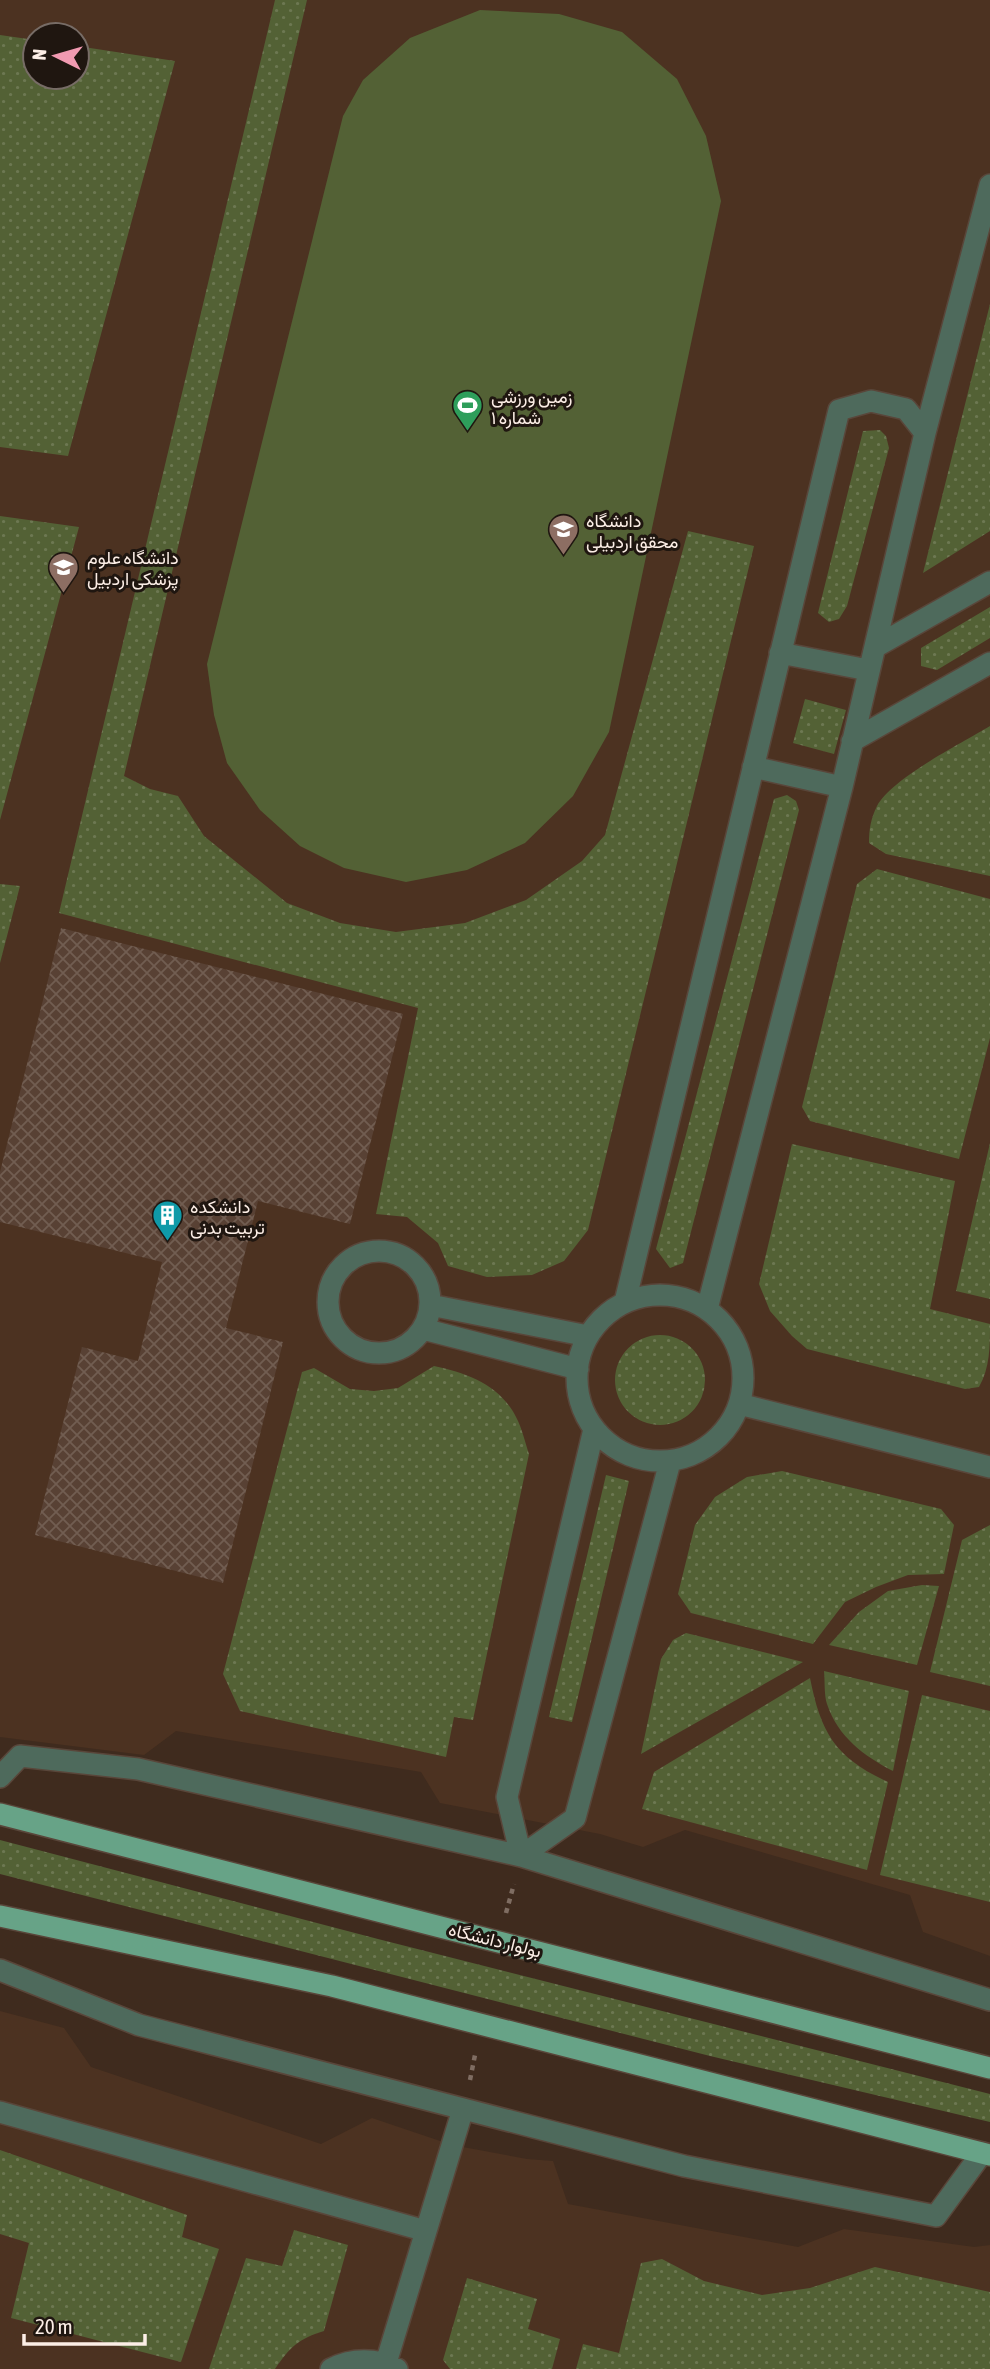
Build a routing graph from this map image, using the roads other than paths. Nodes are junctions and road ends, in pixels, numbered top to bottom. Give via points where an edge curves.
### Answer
1 (990, 185) edge
2 (925, 433) junction
3 (990, 582) edge
4 (875, 647) junction
5 (780, 653) junction
6 (990, 663) edge
7 (868, 670) junction
8 (852, 741) junction
9 (753, 767) junction
10 (842, 787) junction
11 (625, 1302) junction
12 (430, 1305) junction
13 (707, 1309) junction
14 (423, 1329) junction
15 (589, 1336) junction
16 (578, 1369) junction
17 (739, 1404) junction
18 (594, 1429) junction
19 (670, 1462) junction
20 (990, 1467) edge
21 (0, 1777) edge
22 (0, 1814) edge
23 (521, 1856) junction
24 (0, 1916) edge
25 (0, 1970) edge
26 (990, 2000) edge
27 (990, 2068) edge
28 (463, 2109) junction
29 (0, 2112) edge
30 (986, 2154) edge
31 (426, 2231) junction
32 (391, 2366) edge
33 (331, 2369) edge

1 - 2 street
2 - 4 street
2 - 5 street via 906,409 871,401 839,410
3 - 4 street
4 - 7 street
5 - 7 street
5 - 9 street
6 - 8 street
7 - 8 street
8 - 10 street
9 - 10 street
9 - 11 street
10 - 13 street
11 - 13 street via 652,1295 681,1297
11 - 15 street via 604,1316
12 - 14 street
12 - 14 street via 426,1280 416,1266 385,1251 352,1258 339,1269 331,1285 330,1318 349,1345 381,1354 412,1342
12 - 15 street
13 - 17 street via 728,1329 740,1355 743,1384
14 - 16 street
15 - 16 street
16 - 18 street via 582,1408
17 - 19 street via 720,1436 697,1453
17 - 20 street
18 - 19 street via 615,1449 641,1460
18 - 23 street via 507,1797
19 - 23 street via 575,1818
21 - 23 street via 20,1756 138,1769
22 - 27 main road, بولوار دانشگاه
23 - 26 street
24 - 30 main road via 332,1986
25 - 28 street via 139,2025
28 - 30 street via 684,2166 936,2216
28 - 31 street
29 - 31 street
31 - 32 street
32 - 33 street via 363,2360

